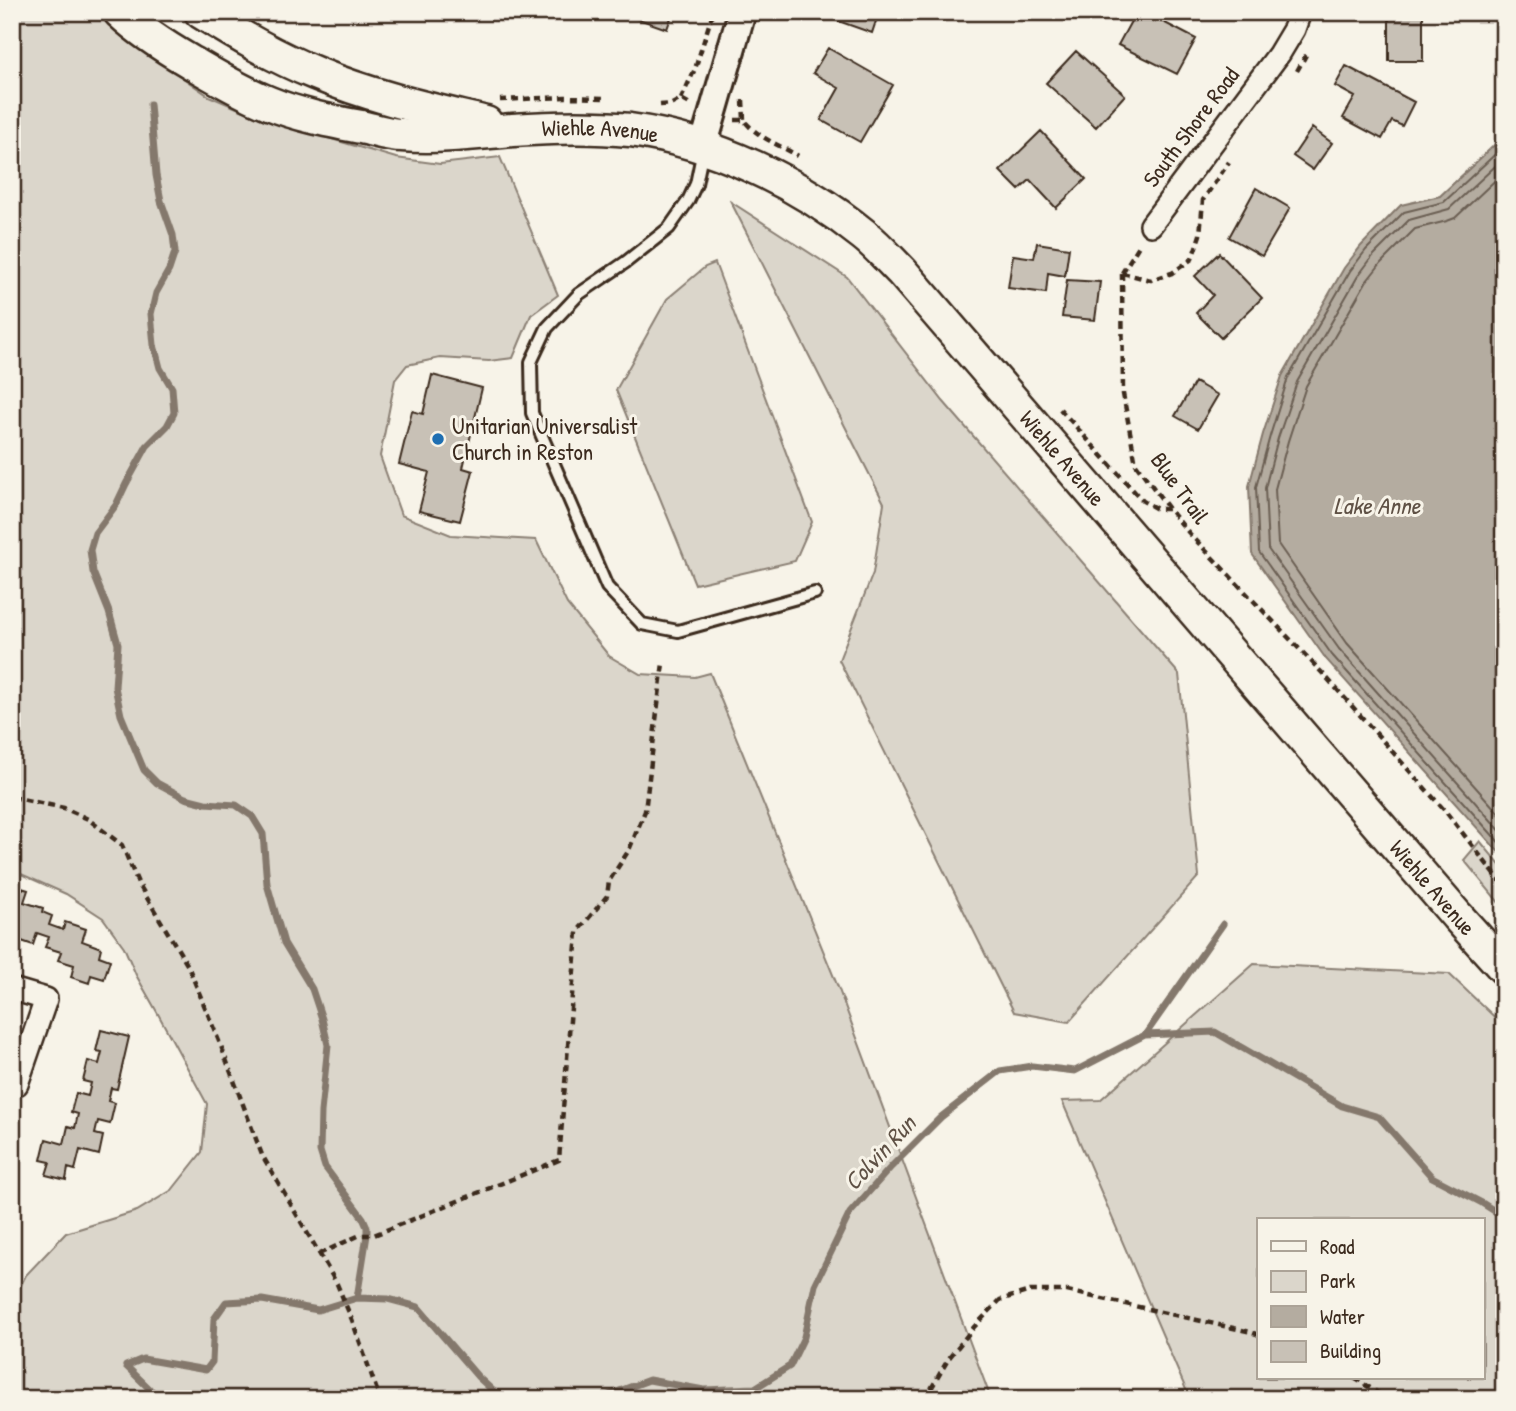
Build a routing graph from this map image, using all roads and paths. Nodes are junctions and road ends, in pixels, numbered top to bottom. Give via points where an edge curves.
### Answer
1 (120, 12) edge
2 (201, 12) edge
3 (713, 12) edge
4 (742, 12) edge
5 (1300, 12) edge
6 (1308, 51) dead end
7 (1295, 74) dead end
8 (743, 97) dead end
9 (609, 99) dead end
10 (681, 99) junction
11 (493, 100) dead end
12 (648, 104) dead end
13 (712, 112) junction
14 (744, 120) dead end
15 (515, 130) junction
16 (703, 147) junction
17 (1233, 155) dead end
18 (1152, 225) joint
19 (1122, 273) junction
20 (816, 593) dead end
21 (663, 663) dead end
22 (12, 797) edge
23 (1504, 886) edge
24 (1504, 968) edge
25 (12, 989) edge
26 (12, 1083) edge
27 (319, 1254) junction
28 (1257, 1334) edge
29 (1357, 1380) edge
30 (380, 1399) edge
31 (925, 1399) edge
32 (1388, 1399) edge

1 - 15 main road, Wiehle Avenue via 165,47 226,82 305,115 400,135
2 - 15 main road, Wiehle Avenue via 313,73 363,91
3 - 10 path
4 - 13 street
5 - 18 street, South Shore Road via 1279,54
6 - 7 path
8 - 14 path
9 - 11 path
10 - 12 path via 662,106
10 - 13 path
13 - 16 street
15 - 16 main road, Wiehle Avenue via 606,128
16 - 20 lane via 696,184 669,228 579,294 547,328 531,362 532,413 607,587 642,624 678,631
16 - 24 main road, Wiehle Avenue via 794,187 837,214 902,272
17 - 19 path via 1203,200 1200,235 1192,258 1172,273 1151,280
18 - 19 path, South Shore Road
19 - 23 path, Blue Trail via 1123,394 1136,464 1189,533 1327,678 1446,812
21 - 27 path via 645,811 629,850 609,881 607,896 578,932 559,1160
22 - 27 path via 64,808 122,845 138,883 188,966 262,1155
25 - 26 street via 46,999 18,1084
27 - 30 path via 337,1284
28 - 31 path via 1067,1292 1030,1290 1000,1300 974,1326
29 - 32 path

